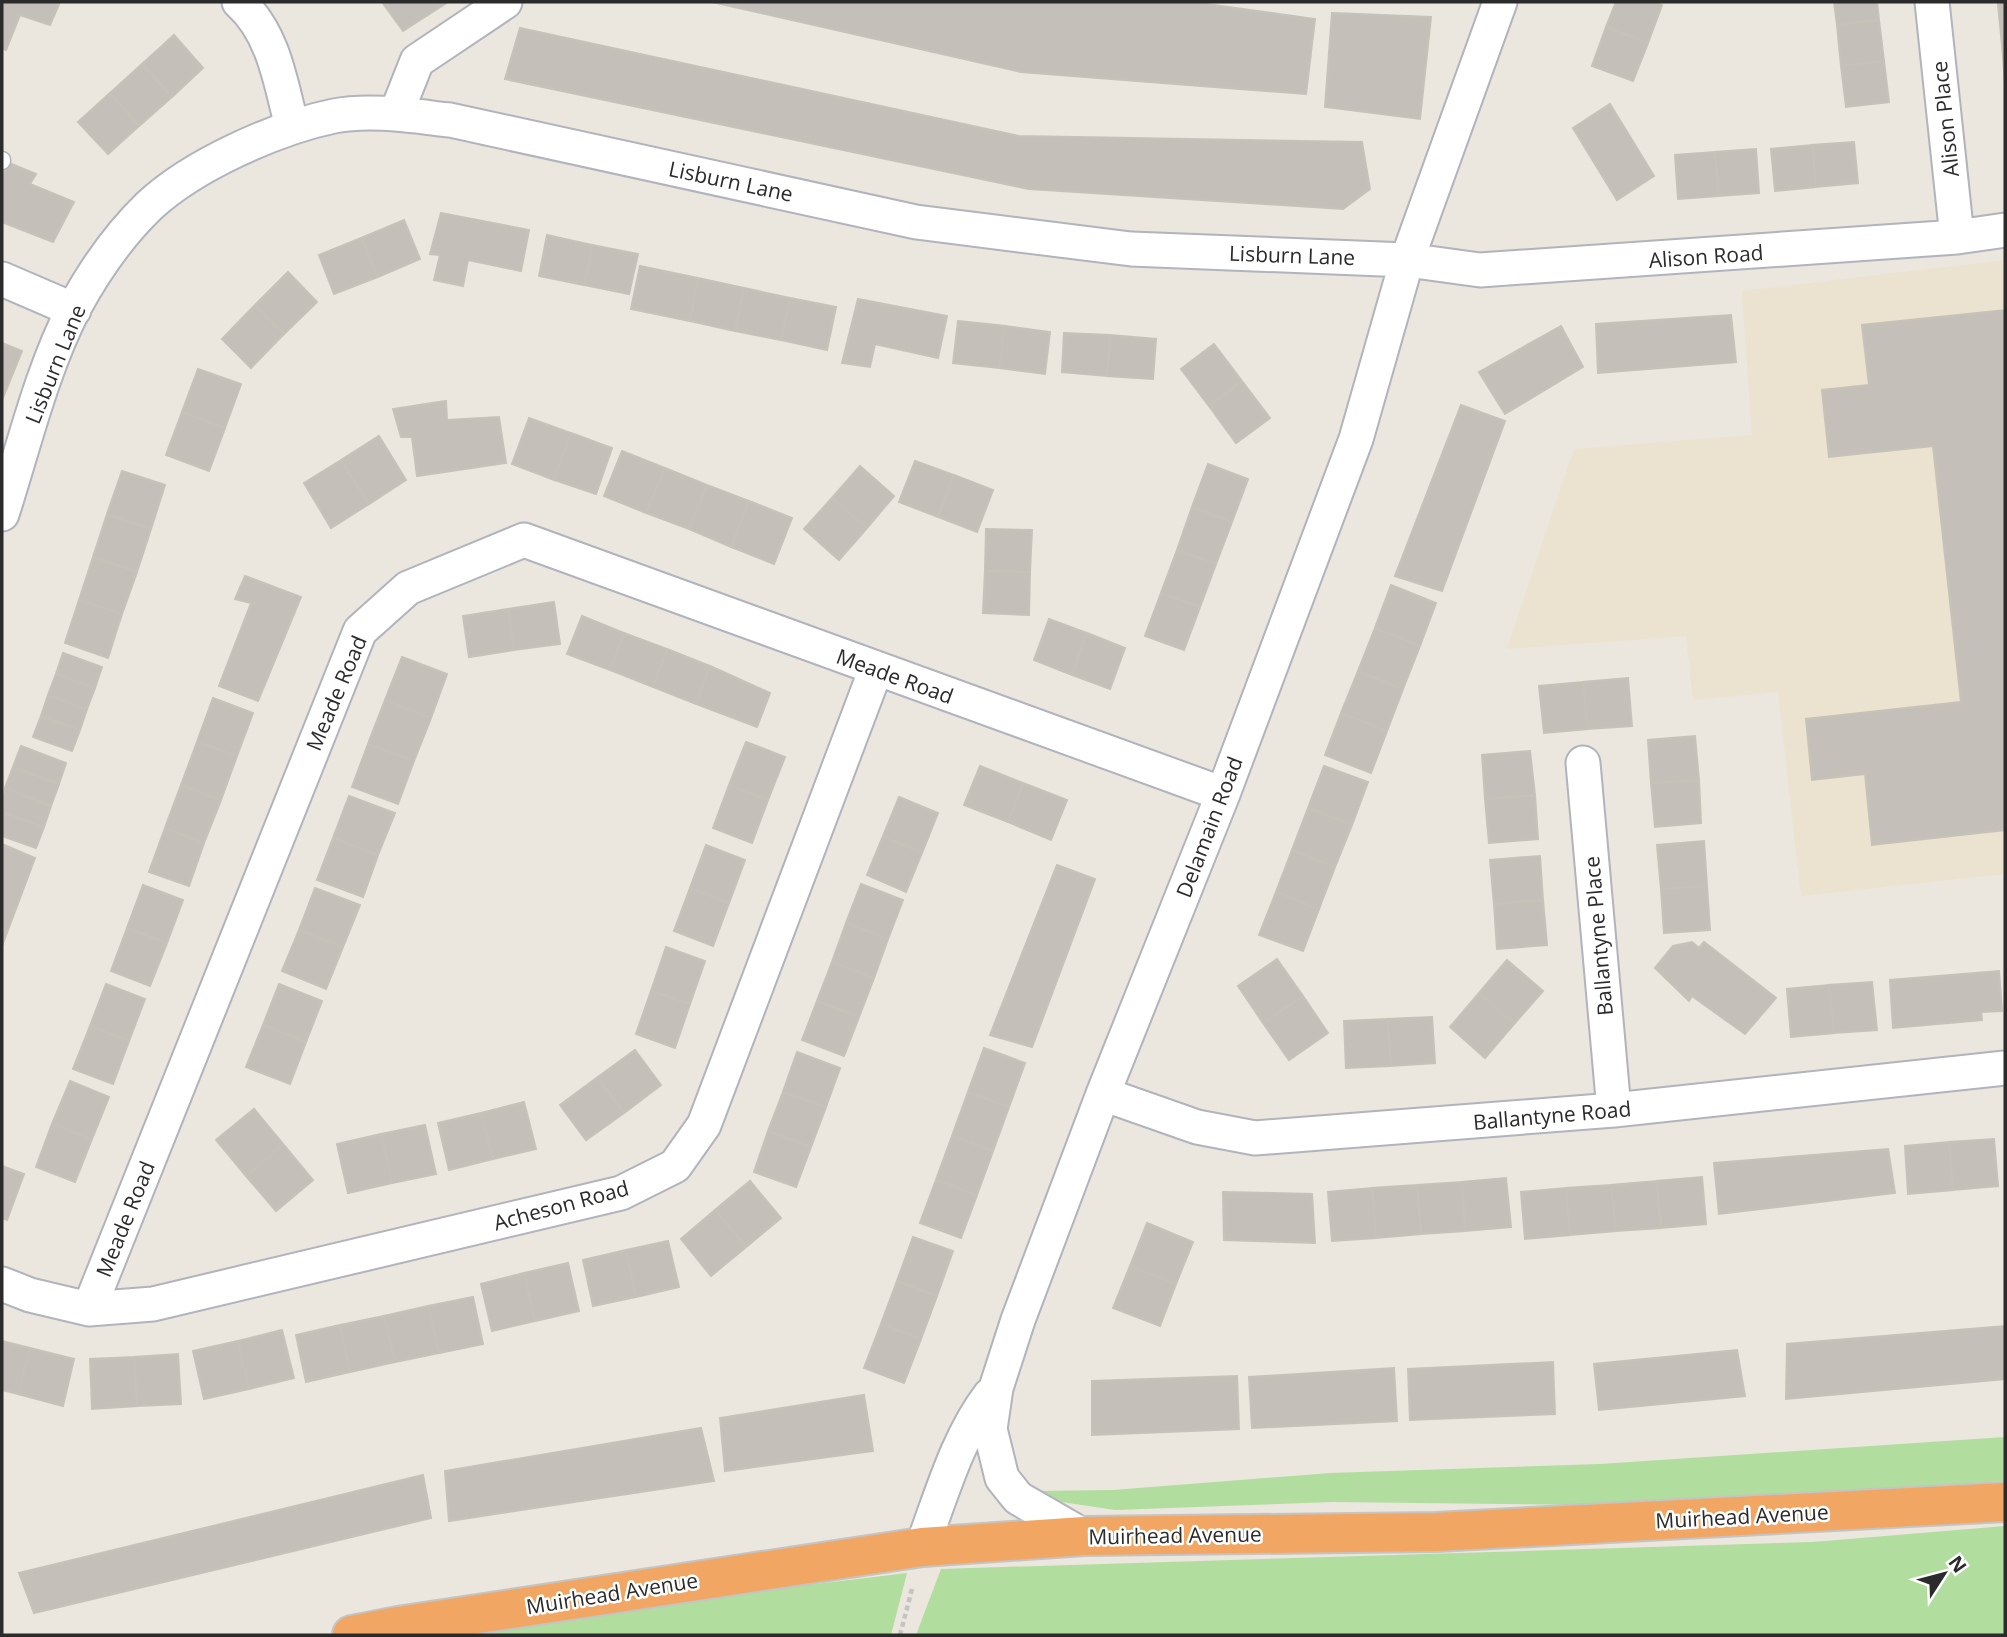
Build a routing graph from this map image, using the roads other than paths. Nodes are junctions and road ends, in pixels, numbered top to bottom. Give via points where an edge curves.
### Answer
1 (239, 2) edge
2 (505, 2) edge
3 (1500, 2) edge
4 (1932, 2) edge
5 (396, 114) junction
6 (292, 128) junction
7 (2005, 230) edge
8 (1957, 237) junction
9 (1407, 260) junction
10 (2, 279) edge
11 (74, 310) junction
12 (2, 514) edge
13 (876, 669) junction
14 (1583, 763) dead end
15 (1223, 794) junction
16 (2005, 1068) edge
17 (1104, 1094) junction
18 (1614, 1110) junction
19 (2, 1284) edge
20 (89, 1309) junction
21 (996, 1388) junction
22 (2005, 1502) edge
23 (1084, 1536) junction
24 (922, 1547) junction
25 (352, 1635) edge

1 - 6 street via 262,32 276,65
2 - 5 street via 417,61
3 - 9 street
4 - 8 street, Alison Place
5 - 6 street, Lisburn Lane via 336,116
5 - 9 street, Lisburn Lane via 450,120 916,222 1131,249
6 - 11 street, Lisburn Lane via 243,147 151,205 110,249
7 - 8 street, Alison Road
8 - 9 street, Alison Road via 1480,270
9 - 15 street, Delamain Road via 1356,439
10 - 11 street
11 - 12 street, Lisburn Lane
13 - 15 street, Meade Road
13 - 20 street, Acheson Road via 704,1125 675,1167 621,1193 153,1304
13 - 20 street, Meade Road via 523,540 408,588 360,631
14 - 18 street, Ballantyne Place
15 - 17 street, Delamain Road
16 - 18 street, Ballantyne Road
17 - 18 street, Ballantyne Road via 1197,1127 1255,1138
17 - 21 street, Delamain Road
19 - 20 street, Acheson Road
21 - 23 street via 990,1429 1002,1478 1018,1498
21 - 24 street via 977,1412
22 - 23 highway, Muirhead Avenue via 1436,1532
23 - 24 highway, Muirhead Avenue
24 - 25 highway, Muirhead Avenue

